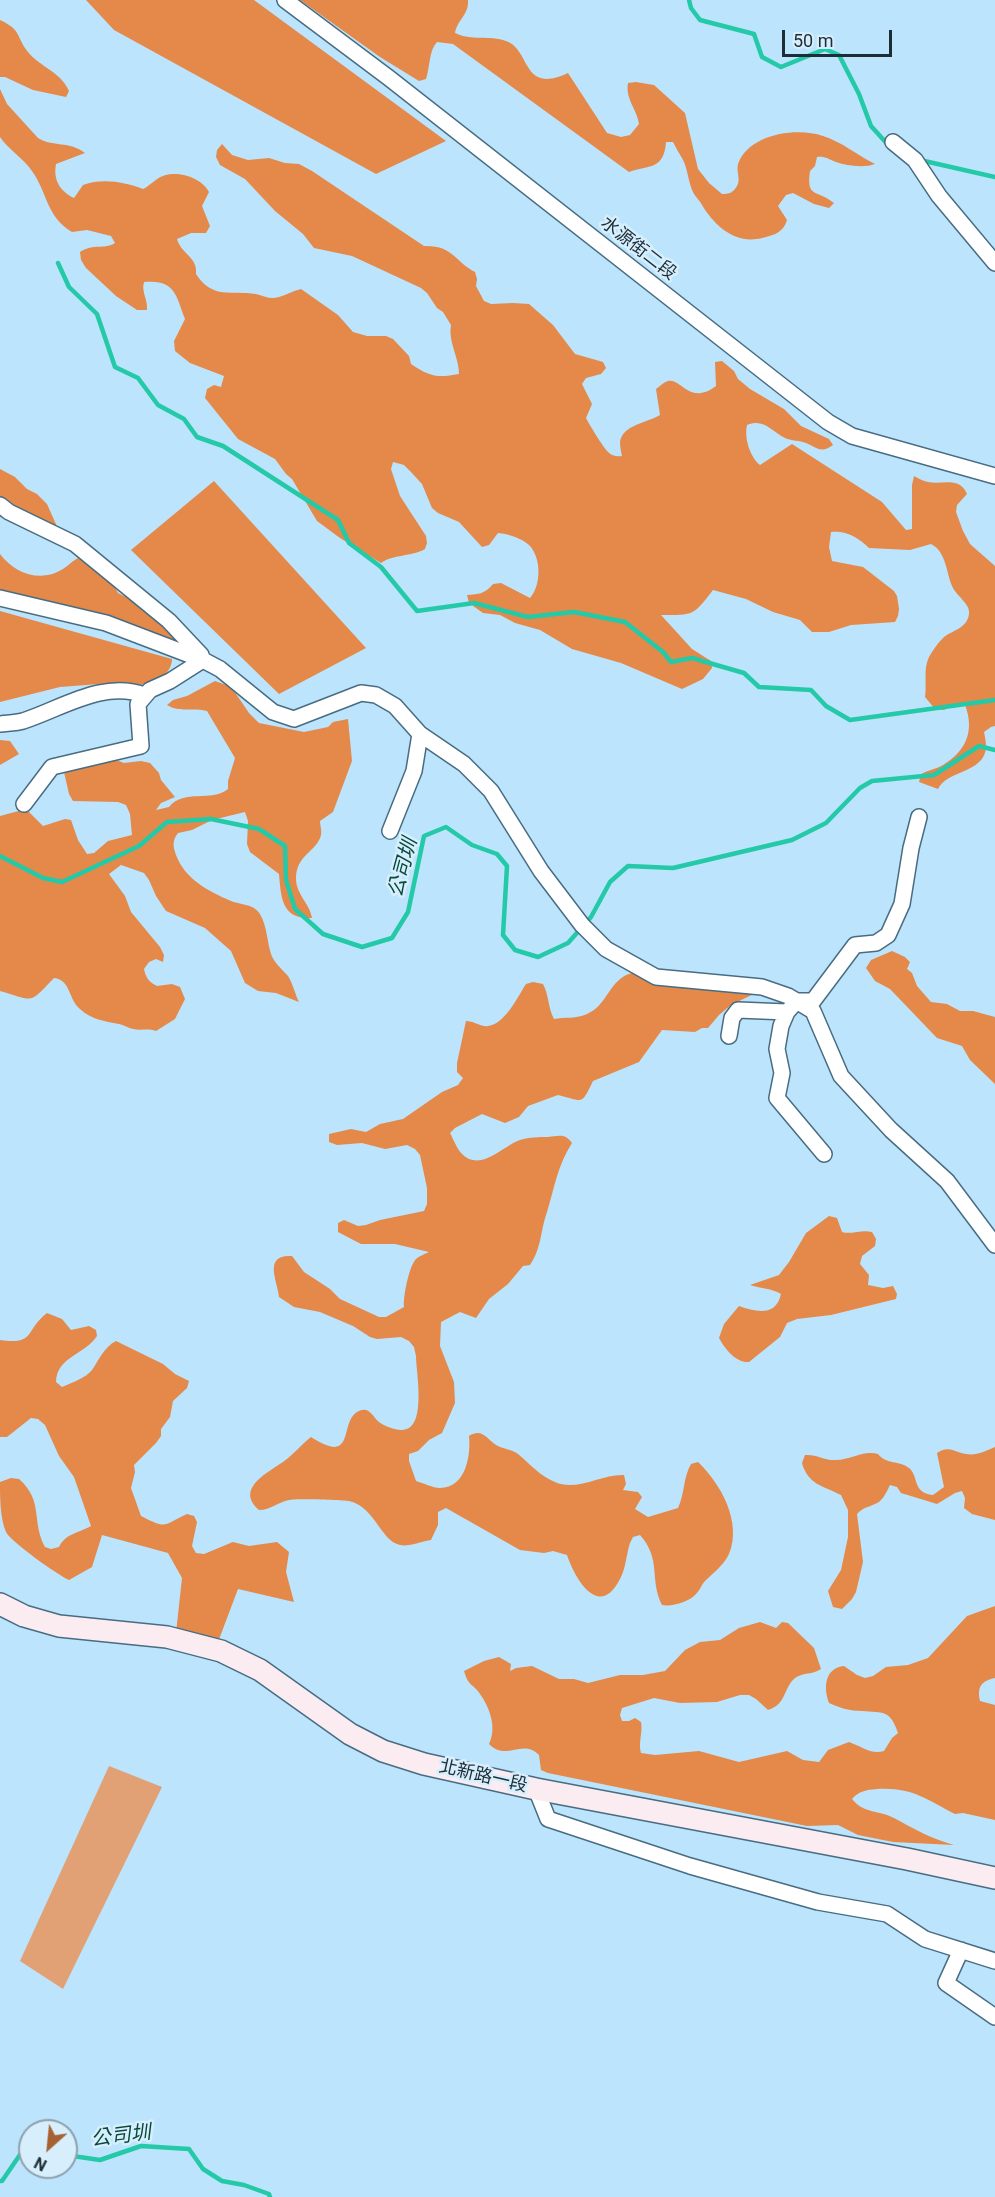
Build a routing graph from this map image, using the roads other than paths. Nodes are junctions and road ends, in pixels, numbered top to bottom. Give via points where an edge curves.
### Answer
1 (285, 0) edge
2 (893, 142) dead end
3 (995, 263) edge
4 (995, 476) edge
5 (0, 505) edge
6 (0, 598) edge
7 (202, 660) junction
8 (145, 695) junction
9 (0, 724) edge
10 (420, 734) junction
11 (24, 804) dead end
12 (919, 817) dead end
13 (390, 831) dead end
14 (792, 1006) junction
15 (729, 1036) dead end
16 (824, 1154) dead end
17 (995, 1245) edge
18 (0, 1604) edge
19 (536, 1789) junction
20 (995, 1878) edge
21 (961, 1950) junction
22 (995, 1960) edge
23 (995, 2017) edge

1 - 4 street, 水源街二段 via 828,422 852,436
2 - 3 street via 915,160 939,196
5 - 7 street via 75,544 169,621
6 - 7 street via 105,623
7 - 8 street
7 - 10 street via 220,669 273,712 294,718 361,693 376,695 395,706
8 - 9 street via 113,690 69,701 22,722
8 - 11 street via 138,704 141,746 52,767
10 - 13 street via 414,771
10 - 14 street via 464,764 491,791 541,871 606,949 656,977 762,987
12 - 14 street via 902,904 888,935 876,943 855,945 813,1001
14 - 15 street via 738,1010 732,1018
14 - 16 street via 781,1026 777,1049 782,1073 777,1098
14 - 17 street via 813,1011 841,1076 891,1130 947,1181
18 - 19 main road, 北新路一段 via 59,1626 167,1637 221,1651 260,1670 350,1734 383,1751
19 - 20 main road, 北新路一段
19 - 21 street via 548,1819 690,1866 818,1902 887,1914 925,1939
21 - 22 street
21 - 23 street via 946,1983

